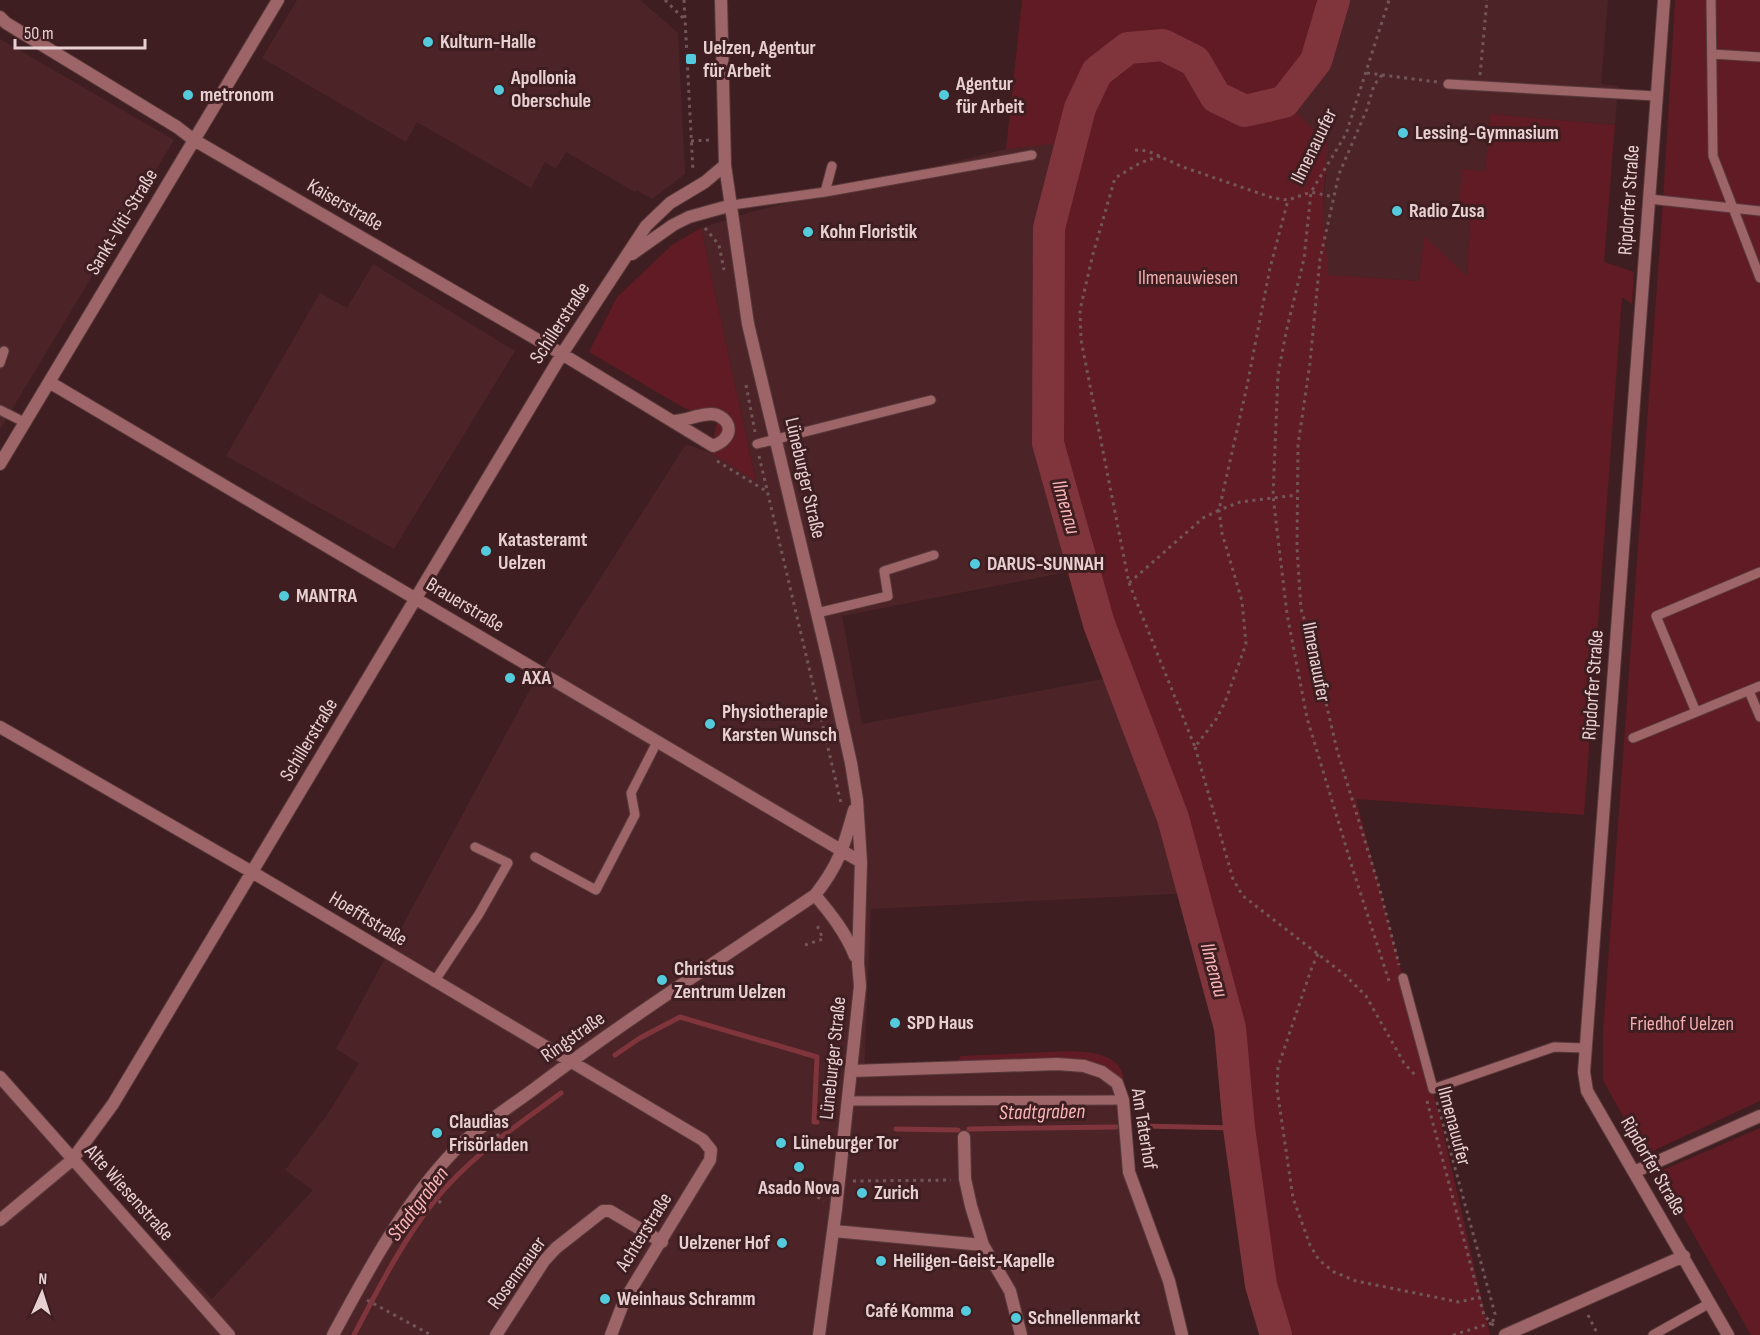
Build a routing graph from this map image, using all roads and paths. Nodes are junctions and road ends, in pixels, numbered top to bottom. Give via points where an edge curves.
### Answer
1 (278, 0) edge
2 (665, 0) edge
3 (721, 0) edge
4 (1389, 0) edge
5 (1487, 0) edge
6 (1664, 0) edge
7 (1711, 0) edge
8 (685, 20) dead end
9 (2, 23) edge
10 (1712, 54) junction
11 (1760, 57) edge
12 (1366, 73) junction
13 (1382, 75) junction
14 (1448, 84) joint
15 (1479, 85) junction
16 (1656, 96) junction
17 (194, 140) junction
18 (724, 140) junction
19 (691, 141) dead end
20 (1135, 150) dead end
21 (1032, 155) dead end
22 (1160, 156) junction
23 (725, 165) junction
24 (832, 166) dead end
25 (825, 192) junction
26 (1311, 192) junction
27 (1334, 197) junction
28 (1649, 199) junction
29 (1288, 200) junction
30 (732, 205) junction
31 (1734, 209) junction
32 (1760, 211) edge
33 (627, 258) junction
34 (1760, 278) edge
35 (4, 351) dead end
36 (562, 354) junction
37 (0, 363) edge
38 (49, 382) junction
39 (931, 400) dead end
40 (0, 410) edge
41 (674, 421) junction
42 (24, 422) junction
43 (776, 440) junction
44 (757, 444) dead end
45 (713, 446) junction
46 (0, 464) edge
47 (766, 491) dead end
48 (1298, 495) junction
49 (1273, 496) junction
50 (1219, 510) junction
51 (934, 555) dead end
52 (1760, 572) edge
53 (1129, 582) junction
54 (415, 599) junction
55 (817, 613) junction
56 (1760, 686) edge
57 (1749, 691) junction
58 (1696, 712) junction
59 (1760, 717) edge
60 (0, 727) edge
61 (1634, 738) dead end
62 (657, 742) junction
63 (1195, 747) junction
64 (857, 800) junction
65 (475, 847) dead end
66 (843, 851) junction
67 (535, 857) dead end
68 (861, 862) junction
69 (252, 872) junction
70 (815, 895) junction
71 (823, 921) dead end
72 (805, 945) dead end
73 (1318, 954) junction
74 (858, 963) junction
75 (1403, 978) joint
76 (434, 982) junction
77 (1389, 983) dead end
78 (1585, 1048) junction
79 (571, 1061) junction
80 (852, 1071) junction
81 (0, 1077) edge
82 (1423, 1085) junction
83 (1433, 1089) junction
84 (1123, 1100) junction
85 (849, 1101) junction
86 (1760, 1116) edge
87 (497, 1133) dead end
88 (964, 1137) dead end
89 (504, 1142) dead end
90 (711, 1150) joint
91 (72, 1160) junction
92 (1634, 1172) junction
93 (965, 1179) junction
94 (839, 1181) junction
95 (432, 1195) dead end
96 (768, 1195) dead end
97 (441, 1203) dead end
98 (836, 1209) junction
99 (0, 1220) edge
100 (834, 1231) junction
101 (662, 1242) junction
102 (983, 1245) junction
103 (1684, 1256) junction
104 (1480, 1297) junction
105 (367, 1300) dead end
106 (1710, 1303) junction
107 (1575, 1304) junction
108 (1492, 1323) junction
109 (229, 1335) edge
110 (333, 1335) edge
111 (431, 1335) edge
112 (496, 1335) edge
113 (611, 1335) edge
114 (819, 1335) edge
115 (1021, 1335) edge
116 (1182, 1335) edge
117 (1452, 1335) edge
118 (1505, 1335) edge
119 (1598, 1335) edge
120 (1653, 1335) edge
121 (1728, 1335) edge

1 - 17 street, Sankt-Viti-Straße
2 - 8 path
3 - 18 street, Lüneburger Straße
4 - 12 path, Ilmenauufer
5 - 15 path
6 - 16 street, Ripdorfer Straße
7 - 10 lane
9 - 17 street, Kaiserstraße
10 - 11 lane
10 - 31 lane via 1713,156
12 - 13 path
12 - 26 path, Ilmenauufer via 1346,134
13 - 14 path
13 - 27 path via 1374,85 1339,174
14 - 15 lane
15 - 16 lane
16 - 28 street, Ripdorfer Straße
17 - 36 street, Kaiserstraße
17 - 38 street, Sankt-Viti-Straße
18 - 19 path
18 - 23 street, Lüneburger Straße
20 - 22 path
21 - 25 lane
22 - 29 path via 1224,182
22 - 53 path via 1115,178 1080,310 1084,363
23 - 30 street, Lüneburger Straße
23 - 33 street, Schillerstraße via 659,212
24 - 25 lane
25 - 30 lane
26 - 27 path
26 - 29 path
26 - 49 path, Ilmenauufer via 1304,259 1278,374
27 - 48 path via 1320,260 1298,445
28 - 31 lane
28 - 78 street, Ripdorfer Straße
29 - 50 path
30 - 33 street, Schillerstraße via 673,225
30 - 43 street, Lüneburger Straße via 748,324
31 - 32 lane
31 - 34 lane
33 - 36 street, Schillerstraße
35 - 37 lane
36 - 41 street, Kaiserstraße
36 - 54 street, Schillerstraße
38 - 42 street, Sankt-Viti-Straße
38 - 54 street, Brauerstraße
39 - 43 lane
40 - 42 lane
41 - 45 street, Kaiserstraße
41 - 45 street via 708,413 718,416 725,421 727,438
42 - 46 street, Sankt-Viti-Straße
43 - 44 lane
43 - 55 street, Lüneburger Straße
45 - 47 path via 715,459
48 - 49 path
48 - 75 path via 1301,609
49 - 50 path
49 - 77 path, Ilmenauufer via 1287,614 1307,718
50 - 53 path via 1203,518
50 - 63 path via 1242,601 1246,644 1225,702
51 - 55 lane via 884,571 888,596
52 - 58 lane via 1656,616
53 - 63 path
54 - 62 street, Brauerstraße
54 - 69 street, Schillerstraße
55 - 64 street, Lüneburger Straße
56 - 57 lane
57 - 58 lane
57 - 59 lane
58 - 61 lane
60 - 69 street, Hoefftstraße
62 - 66 street, Brauerstraße
62 - 67 lane via 631,793 635,815 596,890
63 - 73 path via 1233,879 1243,896
64 - 66 street, Ringstraße
64 - 68 street, Lüneburger Straße
65 - 76 lane via 508,863
66 - 68 street, Brauerstraße
66 - 70 street, Ringstraße
68 - 74 street, Lüneburger Straße
69 - 76 street, Hoefftstraße
69 - 91 street, Schillerstraße via 113,1104
70 - 74 street, Lüneburger Straße via 844,934
70 - 79 street, Ringstraße
71 - 72 path via 817,925 823,939
73 - 82 path via 1366,996 1404,1063
73 - 104 path via 1278,1067 1277,1089 1293,1198 1310,1245 1318,1260 1356,1281 1459,1302
74 - 80 street, Lüneburger Straße via 860,986
75 - 83 lane
76 - 79 street, Hoefftstraße
78 - 83 lane via 1554,1047
78 - 92 street, Ripdorfer Straße via 1587,1091
79 - 90 street, Hoefftstraße via 703,1140
79 - 110 street, Ringstraße via 456,1148 398,1223
80 - 84 street, Am Taterhof via 1084,1066 1117,1083
80 - 85 street, Lüneburger Straße
81 - 91 street, Alte Wiesenstraße
82 - 83 path
82 - 104 path, Ilmenauufer
83 - 108 path via 1494,1314
84 - 85 lane
84 - 116 street, Am Taterhof via 1129,1172 1169,1281
85 - 94 street, Lüneburger Straße
86 - 92 street
87 - 89 path
88 - 93 street
90 - 101 street, Achterstraße via 710,1160
91 - 99 street, Schillerstraße
91 - 109 street, Alte Wiesenstraße
92 - 103 street, Ripdorfer Straße
93 - 94 path
93 - 102 street
94 - 98 street, Lüneburger Straße
95 - 97 path
96 - 98 path via 789,1179
98 - 100 street, Lüneburger Straße
100 - 102 street
100 - 114 street, Lüneburger Straße
101 - 112 street, Rosenmauer via 610,1211 603,1211 544,1261
101 - 113 street, Achterstraße via 624,1301
102 - 115 street via 1010,1291
103 - 106 street, Ripdorfer Straße
103 - 107 street
104 - 108 path, Ilmenauufer via 1484,1315
105 - 111 path
106 - 120 lane
106 - 121 street, Ripdorfer Straße
107 - 118 street
107 - 119 path via 1590,1316
108 - 117 path

